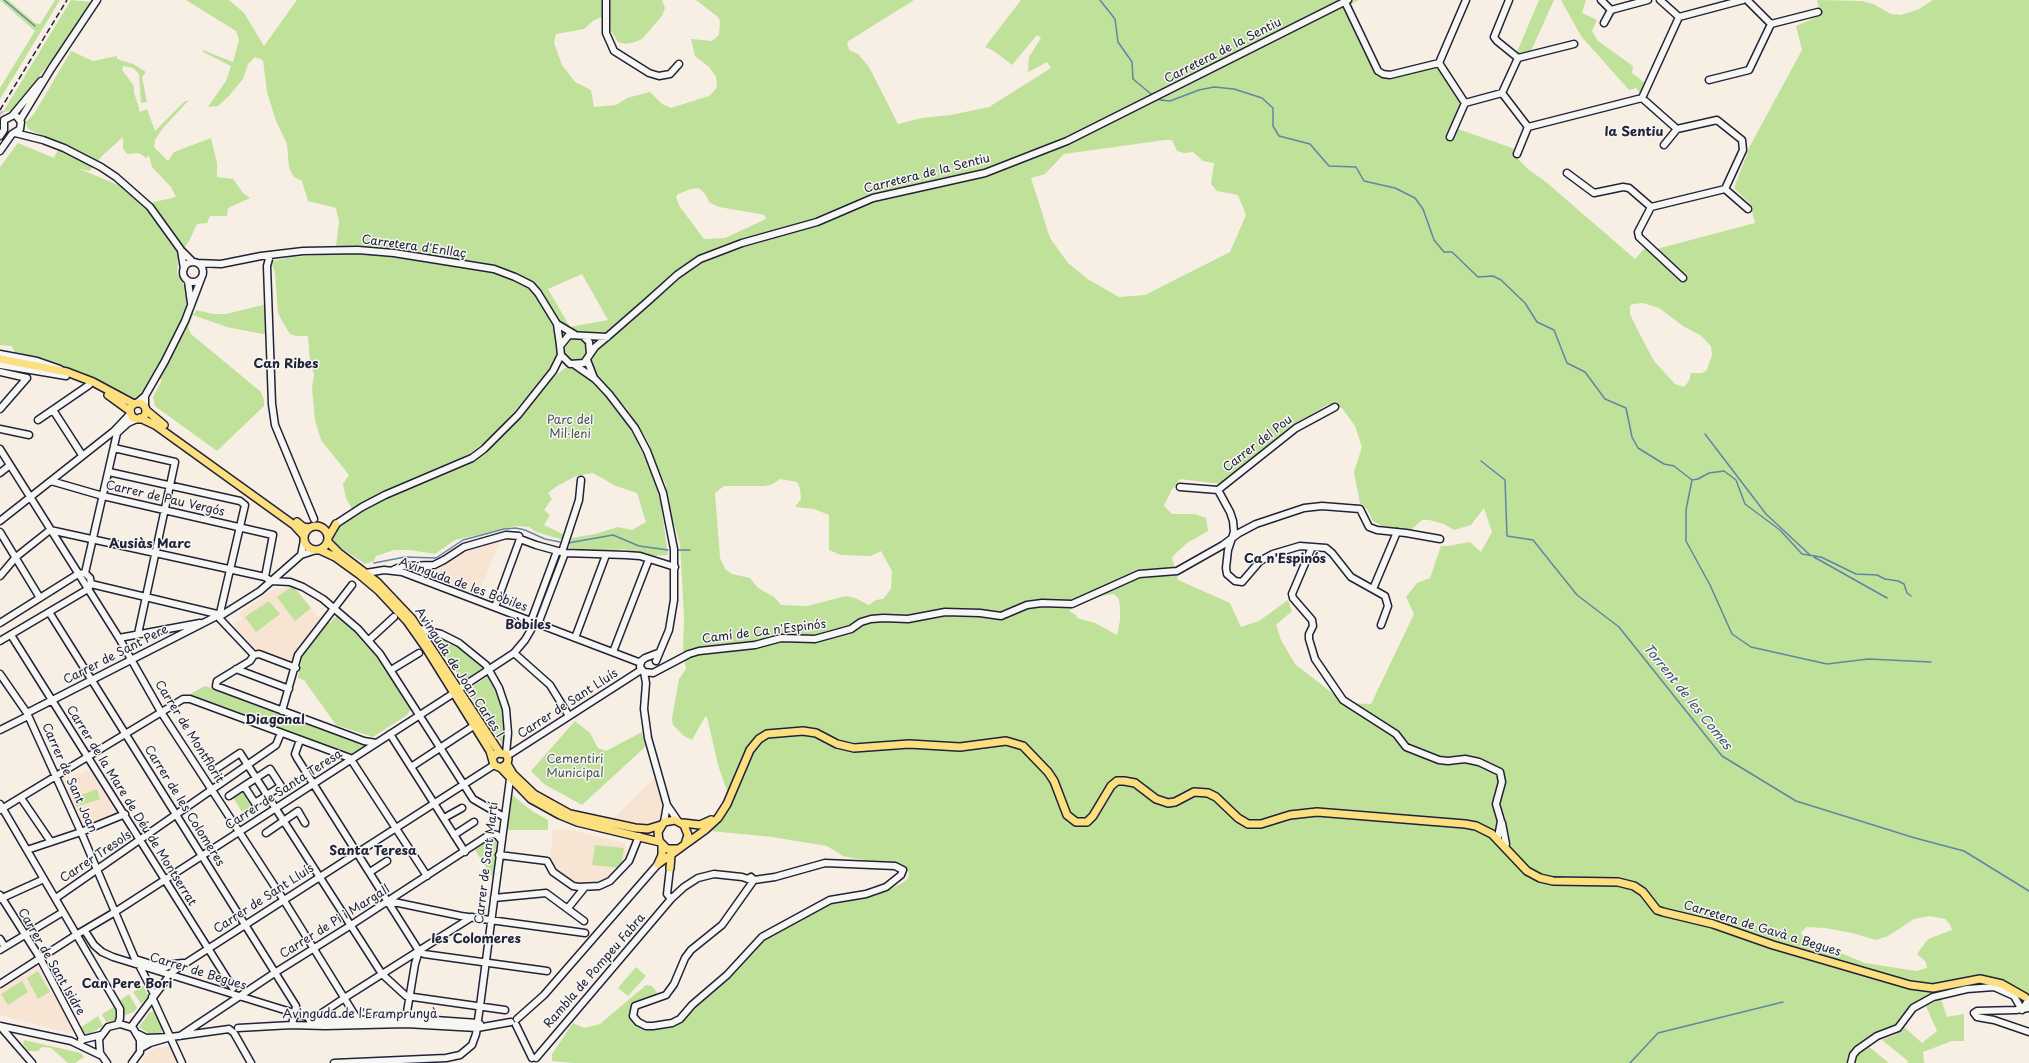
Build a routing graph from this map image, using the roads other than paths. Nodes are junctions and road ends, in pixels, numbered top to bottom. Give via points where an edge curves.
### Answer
1 (96, 0) edge
2 (606, 0) edge
3 (1466, 0) edge
4 (1510, 0) edge
5 (1601, 0) edge
6 (1648, 0) edge
7 (1660, 0) edge
8 (1743, 0) edge
9 (1747, 0) edge
10 (1347, 1) edge
11 (1611, 10) junction
12 (1818, 12) dead end
13 (1679, 17) junction
14 (1604, 23) dead end
15 (1771, 24) junction
16 (1574, 44) dead end
17 (1518, 58) junction
18 (1439, 63) junction
19 (679, 64) dead end
20 (51, 69) junction
21 (1709, 80) dead end
22 (1502, 93) junction
23 (1642, 98) junction
24 (1465, 103) junction
25 (8, 115) junction
26 (21, 122) junction
27 (2, 126) edge
28 (1528, 127) junction
29 (1677, 129) junction
30 (14, 134) junction
31 (0, 136) edge
32 (1450, 137) dead end
33 (43, 140) junction
34 (1664, 145) dead end
35 (0, 151) edge
36 (1517, 154) dead end
37 (1568, 173) dead end
38 (1725, 189) junction
39 (1651, 206) junction
40 (1748, 209) dead end
41 (181, 250) junction
42 (270, 255) junction
43 (261, 256) junction
44 (195, 263) junction
45 (221, 264) junction
46 (267, 266) junction
47 (184, 269) junction
48 (201, 278) junction
49 (1683, 278) dead end
50 (188, 281) junction
51 (191, 303) junction
52 (557, 324) junction
53 (574, 334) junction
54 (581, 336) junction
55 (608, 337) junction
56 (560, 346) junction
57 (0, 354) edge
58 (561, 355) junction
59 (588, 358) junction
60 (0, 359) edge
61 (0, 365) edge
62 (572, 365) junction
63 (554, 370) junction
64 (0, 372) edge
65 (66, 374) junction
66 (595, 379) junction
67 (89, 385) junction
68 (145, 396) junction
69 (1335, 407) dead end
70 (133, 408) junction
71 (0, 409) edge
72 (146, 409) junction
73 (53, 410) junction
74 (138, 418) junction
75 (38, 420) dead end
76 (0, 429) edge
77 (115, 432) junction
78 (29, 435) dead end
79 (114, 448) junction
80 (0, 449) edge
81 (82, 455) junction
82 (10, 465) junction
83 (109, 472) junction
84 (0, 473) edge
85 (581, 480) dead end
86 (51, 481) junction
87 (170, 485) junction
88 (1180, 487) dead end
89 (1218, 490) junction
90 (103, 496) junction
91 (30, 497) junction
92 (164, 509) junction
93 (0, 521) edge
94 (336, 524) junction
95 (315, 525) junction
96 (240, 527) junction
97 (50, 530) junction
98 (0, 532) edge
99 (1397, 532) junction
100 (304, 538) junction
101 (93, 539) junction
102 (328, 539) junction
103 (520, 539) junction
104 (1440, 539) dead end
105 (1232, 540) junction
106 (1312, 547) junction
107 (318, 550) junction
108 (561, 552) junction
109 (154, 553) junction
110 (301, 555) junction
111 (606, 555) junction
112 (16, 557) junction
113 (649, 559) junction
114 (675, 567) junction
115 (231, 570) junction
116 (393, 570) junction
117 (85, 573) junction
118 (366, 573) junction
119 (78, 574) junction
120 (0, 576) edge
121 (265, 577) junction
122 (271, 581) junction
123 (352, 585) dead end
124 (89, 587) junction
125 (1373, 589) junction
126 (145, 596) junction
127 (40, 598) junction
128 (495, 607) junction
129 (335, 609) junction
130 (49, 612) junction
131 (219, 616) junction
132 (394, 617) dead end
133 (208, 621) junction
134 (0, 623) edge
135 (534, 623) junction
136 (1380, 625) dead end
137 (420, 629) junction
138 (138, 634) junction
139 (11, 635) junction
140 (119, 638) junction
141 (576, 638) junction
142 (369, 640) junction
143 (0, 641) edge
144 (613, 652) junction
145 (419, 653) dead end
146 (514, 653) junction
147 (658, 653) junction
148 (254, 655) junction
149 (649, 657) junction
150 (131, 660) junction
151 (656, 662) junction
152 (641, 663) junction
153 (665, 666) junction
154 (296, 668) junction
155 (236, 669) junction
156 (391, 670) junction
157 (489, 671) junction
158 (647, 672) junction
159 (1, 676) edge
160 (92, 680) junction
161 (289, 689) junction
162 (457, 691) junction
163 (53, 700) junction
164 (282, 711) junction
165 (162, 712) junction
166 (28, 714) junction
167 (419, 715) junction
168 (569, 716) junction
169 (475, 725) junction
170 (0, 730) edge
171 (281, 733) junction
172 (390, 734) junction
173 (126, 735) junction
174 (300, 740) junction
175 (376, 743) junction
176 (440, 748) junction
177 (504, 754) junction
178 (87, 759) junction
179 (352, 760) junction
180 (493, 761) junction
181 (248, 766) junction
182 (411, 766) junction
183 (504, 766) junction
184 (216, 769) dead end
185 (56, 777) junction
186 (256, 778) junction
187 (510, 779) junction
188 (313, 784) junction
189 (462, 784) junction
190 (244, 786) junction
191 (212, 790) junction
192 (268, 795) junction
193 (229, 796) dead end
194 (21, 798) junction
195 (434, 802) junction
196 (667, 805) junction
197 (1, 808) edge
198 (276, 808) junction
199 (462, 808) dead end
200 (125, 814) junction
201 (176, 815) junction
202 (504, 817) junction
203 (444, 818) junction
204 (284, 821) junction
205 (474, 822) dead end
206 (681, 822) junction
207 (306, 823) dead end
208 (663, 824) junction
209 (395, 827) junction
210 (81, 832) junction
211 (238, 832) junction
212 (266, 833) dead end
213 (454, 835) junction
214 (1499, 835) junction
215 (639, 836) junction
216 (140, 840) junction
217 (501, 840) junction
218 (51, 842) junction
219 (661, 844) junction
220 (684, 845) junction
221 (677, 849) junction
222 (27, 850) junction
223 (357, 852) junction
224 (465, 852) junction
225 (499, 855) junction
226 (671, 855) junction
227 (202, 856) junction
228 (387, 861) dead end
229 (660, 863) junction
230 (670, 868) junction
231 (97, 870) junction
232 (370, 872) junction
233 (320, 876) junction
234 (427, 876) junction
235 (44, 879) junction
236 (165, 880) junction
237 (751, 881) junction
238 (585, 887) junction
239 (1, 897) edge
240 (56, 898) junction
241 (494, 898) junction
242 (283, 899) junction
243 (671, 899) junction
244 (389, 901) junction
245 (568, 908) junction
246 (63, 912) junction
247 (115, 912) junction
248 (472, 917) junction
249 (491, 920) junction
250 (584, 921) dead end
251 (245, 924) junction
252 (351, 925) junction
253 (84, 931) junction
254 (585, 933) dead end
255 (76, 934) junction
256 (25, 936) junction
257 (0, 939) edge
258 (208, 948) junction
259 (2, 949) edge
260 (314, 949) junction
261 (419, 950) junction
262 (40, 958) junction
263 (184, 963) junction
264 (485, 963) junction
265 (139, 965) junction
266 (547, 971) dead end
267 (276, 972) junction
268 (382, 974) junction
269 (168, 975) junction
270 (0, 984) edge
271 (232, 988) dead end
272 (153, 996) junction
273 (241, 997) junction
274 (410, 997) junction
275 (345, 998) junction
276 (2028, 998) edge
277 (480, 1006) junction
278 (2029, 1008) edge
279 (505, 1010) dead end
280 (2022, 1010) junction
281 (407, 1012) dead end
282 (294, 1013) junction
283 (313, 1022) junction
284 (360, 1022) junction
285 (515, 1022) junction
286 (118, 1024) junction
287 (292, 1025) junction
288 (479, 1025) junction
289 (0, 1026) edge
290 (131, 1027) junction
291 (234, 1030) junction
292 (2029, 1032) edge
293 (138, 1034) junction
294 (100, 1035) junction
295 (180, 1036) junction
296 (169, 1038) junction
297 (83, 1040) junction
298 (71, 1041) junction
299 (139, 1054) junction
300 (100, 1055) junction
301 (456, 1056) junction
302 (534, 1061) edge
303 (32, 1063) edge
304 (107, 1063) edge
305 (132, 1063) edge
306 (182, 1063) edge
307 (251, 1063) edge
308 (334, 1063) edge
309 (460, 1063) edge
310 (1851, 1063) edge

1 - 20 street
2 - 19 street via 606,33 614,51 649,73 659,76 670,74
3 - 18 street
4 - 17 street via 1494,37
5 - 11 street
6 - 11 street
7 - 13 street
8 - 13 street
9 - 15 street
10 - 18 street via 1378,71 1390,75
10 - 55 street, Carretera de la Sentiu via 1068,141 985,173 873,198 817,222 742,243 700,259 677,275
11 - 14 street
12 - 15 street
13 - 23 street
15 - 21 street via 1749,70
16 - 17 street
17 - 22 street
18 - 24 street
20 - 25 street
20 - 26 street
22 - 24 street
22 - 28 street
23 - 28 street
23 - 29 street
24 - 32 street
25 - 26 street
25 - 27 street
26 - 30 street via 20,129
26 - 33 street via 27,131
27 - 30 street
27 - 31 street
28 - 36 street
29 - 34 street
29 - 38 street via 1717,120 1742,140 1743,150
30 - 33 street
30 - 35 street
33 - 41 street via 84,158 116,178 150,207
37 - 39 street via 1594,193 1629,188
38 - 39 street
38 - 40 street
39 - 49 street via 1638,232 1639,238
41 - 44 street
41 - 47 street
42 - 43 street, Carretera d'Enllaç
42 - 46 street
42 - 52 street, Carretera d'Enllaç via 303,251 358,250 394,253 494,269 531,285
43 - 45 street, Carretera d'Enllaç
43 - 46 street
44 - 45 street, Carretera d'Enllaç
44 - 47 street via 187,264
44 - 48 street via 203,270
45 - 48 street, Carretera d'Enllaç
46 - 95 street via 275,425
47 - 50 street via 184,276
48 - 50 street via 195,282
48 - 51 street
50 - 51 street
51 - 68 street via 179,333
52 - 53 street, Carretera d'Enllaç
52 - 56 street, Carretera d'Enllaç
53 - 54 street
53 - 56 street via 565,338
54 - 55 street
54 - 59 street via 589,342
55 - 59 street, Carretera de la Sentiu via 595,347
56 - 58 street
57 - 65 street via 53,366
58 - 62 street
58 - 63 street
59 - 62 street
59 - 66 street
60 - 65 main road
61 - 65 street
62 - 63 street
62 - 66 street
63 - 94 street via 518,415 472,458 385,495
64 - 71 street via 27,378
65 - 67 main road
65 - 70 main road via 93,382
66 - 114 street via 615,400 647,451 663,493
67 - 70 main road
67 - 73 street
68 - 70 street
68 - 72 street
69 - 89 street, Carrer del Pou via 1296,428
70 - 72 main road via 142,404
70 - 74 main road
70 - 77 street
72 - 74 main road via 144,416
72 - 95 main road via 303,527
73 - 75 street
73 - 81 street
74 - 77 street
74 - 100 main road via 155,425 289,522
76 - 78 street
77 - 79 street
77 - 81 street
79 - 83 street
79 - 87 street via 175,462
80 - 82 street, Carrer de Montflorit
81 - 86 street
82 - 84 street
82 - 91 street, Carrer de Montflorit
83 - 87 street
83 - 90 street
85 - 108 street, Carrer de Santa Teresa via 579,500
86 - 90 street, Carrer de Pau Vergós
86 - 91 street
87 - 92 street
87 - 96 street via 240,501 245,508
88 - 89 street
89 - 105 street via 1233,521
90 - 92 street, Carrer de Pau Vergós
90 - 101 street
91 - 93 street
91 - 97 street, Carrer de Montflorit
92 - 96 street, Carrer de Pau Vergós
92 - 109 street
94 - 95 main road
94 - 102 main road
95 - 100 main road
95 - 102 main road, Avinguda de Joan Carles I
96 - 115 street
96 - 121 street, Carrer de Pau Vergós via 274,536
97 - 101 street
97 - 112 street
97 - 119 street, Carrer de Montflorit
98 - 112 street
99 - 104 street
99 - 105 street, Camí de Ca n'Espinós via 1373,529 1360,509 1322,506 1295,510 1260,522 1239,533
99 - 125 street
100 - 107 main road, Avinguda de Joan Carles I via 309,548
100 - 110 street
101 - 109 street
101 - 117 street
102 - 107 main road
102 - 118 main road, Avinguda de Joan Carles I via 339,553
103 - 108 street
103 - 116 street via 519,536 496,537 464,547 434,565 402,566
103 - 128 street
105 - 106 street via 1226,568 1229,576 1237,582 1245,580 1266,557 1295,546
105 - 153 street, Camí de Ca n'Espinós via 1177,571 1139,574 1072,604 1027,605 1002,616 945,612 908,619 871,619 851,629 814,639 781,638 755,645 699,651
106 - 125 street via 1329,550 1351,577
106 - 214 street via 1292,594 1312,620 1313,626 1309,634 1313,653 1338,692 1350,705 1396,734 1406,747 1439,760 1470,759 1498,769 1502,779 1496,804 1501,820
107 - 110 street, Carrer de Sant Pere
107 - 162 main road, Avinguda de Joan Carles I via 335,557 390,602 414,630
108 - 111 street
108 - 135 street, Carrer de Santa Teresa
109 - 115 street
109 - 126 street
110 - 122 street, Carrer de Sant Pere
111 - 113 street
111 - 141 street
112 - 120 street
112 - 127 street
113 - 114 street
113 - 144 street
114 - 147 street via 672,619
115 - 121 street
115 - 131 street
116 - 118 street, Avinguda de les Bòbiles
116 - 128 street, Avinguda de les Bòbiles
117 - 119 street
117 - 124 street via 90,578
118 - 137 main road, Avinguda de Joan Carles I via 393,597
119 - 124 street, Carrer de Montflorit
119 - 127 street
121 - 122 street
122 - 129 street via 290,582 303,587
122 - 131 street, Carrer de Sant Pere via 238,606
123 - 129 street
124 - 126 street
124 - 130 street
124 - 140 street, Carrer de Montflorit
125 - 136 street via 1384,595 1388,601 1387,611
126 - 131 street
126 - 138 street
127 - 134 street
128 - 135 street, Avinguda de les Bòbiles
129 - 142 street
129 - 154 street via 298,655
130 - 139 street
130 - 160 street, Carrer de les Colomeres
131 - 133 street, Carrer de Sant Pere
131 - 148 street
132 - 142 street
133 - 138 street
133 - 150 street, Carrer de Sant Pere
135 - 141 street, Avinguda de les Bòbiles
135 - 146 street, Carrer de Santa Teresa
137 - 157 street via 441,634 459,643 480,659
137 - 162 main road, Avinguda de Joan Carles I
138 - 140 street
139 - 143 street
139 - 163 street, Carrer de la Mare de Déu de Montserrat
140 - 150 street, Carrer de Montflorit
141 - 144 street, Avinguda de les Bòbiles
142 - 156 street
144 - 152 street, Avinguda de les Bòbiles
145 - 156 street
146 - 157 street, Carrer de Santa Teresa
146 - 168 street via 550,685
147 - 149 street
147 - 151 street
148 - 154 street via 259,654
148 - 155 street
149 - 151 street
149 - 152 street
150 - 160 street, Carrer de Sant Pere
150 - 165 street, Carrer de Montflorit
151 - 153 street
151 - 158 street via 657,668
152 - 158 street
153 - 158 street, Camí de Ca n'Espinós
154 - 161 street
155 - 161 street
155 - 164 street via 217,681 216,686
156 - 167 street
157 - 162 street, Carrer de Santa Teresa
157 - 177 street via 499,688 506,709 508,733
158 - 168 street, Carrer de Sant Lluís
158 - 196 street via 644,708 648,738
159 - 166 street, Carrer de Sant Joan
160 - 163 street, Carrer de Sant Pere
160 - 173 street, Carrer de les Colomeres
161 - 164 street
162 - 167 street, Carrer de Santa Teresa
162 - 169 main road, Avinguda de Joan Carles I
162 - 177 main road, Avinguda de Joan Carles I
163 - 166 street, Carrer de Sant Pere
163 - 178 street, Carrer de la Mare de Déu de Montserrat
164 - 175 street
165 - 171 street via 183,699 190,699
165 - 173 street
165 - 191 street, Carrer de Montflorit
166 - 170 street, Carrer de Sant Pere
166 - 185 street, Carrer de Sant Joan
167 - 172 street, Carrer de Santa Teresa
167 - 176 street
168 - 177 street, Carrer de Sant Lluís
169 - 176 street
169 - 180 main road, Avinguda de Joan Carles I
171 - 174 street
171 - 181 street, Carrer Tresols via 276,745
172 - 175 street, Carrer de Santa Teresa
172 - 182 street
173 - 178 street
173 - 201 street, Carrer de les Colomeres
174 - 179 street
174 - 188 street via 296,758
175 - 179 street, Carrer de Santa Teresa
176 - 182 street
176 - 189 street
177 - 180 main road
177 - 183 main road
178 - 185 street
178 - 200 street, Carrer de la Mare de Déu de Montserrat
179 - 188 street, Carrer de Santa Teresa
179 - 209 street
180 - 183 main road
180 - 189 street, Carrer de Sant Lluís
181 - 184 street via 240,753
181 - 186 street
181 - 191 street, Carrer Tresols
182 - 195 street
183 - 187 main road
183 - 208 main road via 534,794 570,814 635,828 648,829
185 - 194 street
185 - 210 street, Carrer de Sant Joan
186 - 190 street
186 - 192 street
186 - 192 street via 270,769 281,786
187 - 202 street, Carrer de Sant Martí
187 - 215 main road via 531,798 560,815 578,822
188 - 198 street, Carrer de Santa Teresa
188 - 223 street
189 - 195 street, Carrer de Sant Lluís
189 - 202 street via 473,799
190 - 192 street via 255,803
190 - 193 street
191 - 201 street, Carrer Tresols
191 - 211 street, Carrer de Montflorit
192 - 198 street
194 - 197 street
194 - 218 street
195 - 203 street
195 - 209 street, Carrer de Sant Lluís
196 - 206 street
196 - 208 street
197 - 222 street
198 - 204 street
198 - 211 street, Carrer de Santa Teresa
199 - 203 street
200 - 210 street
200 - 216 street, Carrer de la Mare de Déu de Montserrat
201 - 216 street, Carrer Tresols
201 - 227 street, Carrer de les Colomeres
202 - 217 street, Carrer de Sant Martí
203 - 213 street
204 - 207 street via 298,811
204 - 212 street
204 - 233 street
205 - 213 street
206 - 208 main road via 671,820
206 - 214 main road, Carretera de Gavà a Begues via 695,826 705,824 716,815 748,748 759,735 774,729 792,728 817,731 852,746 909,741 958,744 996,739 1016,740 1030,749 1049,769 1058,784 1068,813 1080,820 1091,813 1110,783 1124,778 1136,781 1165,800 1174,800 1194,789 1208,790 1217,794 1243,818 1255,822 1292,812 1317,810 1462,821
206 - 220 main road via 688,835
208 - 219 main road via 658,833
209 - 223 street, Carrer de Sant Lluís
209 - 234 street
210 - 218 street
210 - 231 street, Carrer de Sant Joan
211 - 227 street, Carrer de Santa Teresa
211 - 242 street, Carrer de Montflorit
213 - 224 street
214 - 220 main road, Carretera de Gavà a Begues via 1465,824 1324,812 1298,813 1261,824 1248,824 1208,793 1194,792 1168,804 1135,783 1124,781 1117,781 1111,786 1087,822 1076,822 1067,815 1051,776 1029,751 1016,743 1002,741 966,746 909,744 854,748 837,744 816,733 791,731 767,734 756,743 750,750 722,812
214 - 276 main road, Carretera de Gavà a Begues via 1523,866 1540,876 1553,879 1628,881 1638,885 1657,907 1713,922 1773,944 1920,985 1940,985 1970,978 1993,979
214 - 276 main road, Carretera de Gavà a Begues via 1527,871 1540,878 1553,881 1618,882 1634,886 1643,892 1657,910 1713,924 1773,946 1910,985 1933,988 1980,979 2002,984
215 - 219 main road
215 - 238 street via 629,861 620,872 599,886
216 - 231 street, Carrer Tresols
216 - 236 street, Carrer de la Mare de Déu de Montserrat
217 - 224 street, Carrer de Pi i Margall via 493,834
217 - 225 street, Carrer de Sant Martí
218 - 222 street
219 - 221 main road via 669,849
219 - 229 main road
220 - 221 main road
221 - 226 main road
222 - 235 street
223 - 232 street
223 - 233 street, Carrer de Sant Lluís
224 - 234 street, Carrer de Pi i Margall
225 - 238 street via 547,861 556,874 573,886
225 - 241 street, Carrer de Sant Martí
226 - 229 main road
226 - 230 main road
227 - 236 street, Carrer de Santa Teresa
227 - 251 street, Carrer de les Colomeres
228 - 232 street
229 - 230 main road
229 - 285 street via 544,995
230 - 243 street via 667,894
231 - 240 street, Carrer Tresols
231 - 247 street, Carrer de Sant Joan
232 - 244 street
233 - 242 street, Carrer de Sant Lluís
233 - 252 street
234 - 244 street, Carrer de Pi i Margall
235 - 239 street
235 - 240 street
236 - 247 street, Carrer de Santa Teresa
236 - 258 street, Carrer de la Mare de Déu de Montserrat
237 - 237 street via 722,925 691,950 674,984 666,994 635,1006 633,1016 638,1022 653,1026 680,1019 727,975 762,937 830,900 871,893 886,887 901,875 903,870 895,866 825,863
237 - 243 street, Rambla de Pompeu Fabra via 722,874 702,877 692,881
238 - 245 street
239 - 256 street, Carrer de Sant Isidre
240 - 246 street
241 - 245 street via 546,893
241 - 249 street, Carrer de Sant Martí
242 - 251 street, Carrer de Sant Lluís
242 - 260 street, Carrer de Montflorit
243 - 302 street, Rambla de Pompeu Fabra
244 - 248 street
244 - 252 street, Carrer de Pi i Margall
244 - 261 street
245 - 250 street
246 - 255 street
246 - 256 street
247 - 253 street, Carrer de Santa Teresa
247 - 263 street, Carrer de Sant Joan via 135,958 164,968
248 - 249 street
248 - 261 street
249 - 254 street
249 - 264 street, Carrer de Sant Martí
251 - 258 street, Carrer de Sant Lluís
251 - 267 street, Carrer de les Colomeres
252 - 260 street, Carrer de Pi i Margall
252 - 268 street
253 - 255 street, Carrer de Santa Teresa
253 - 265 street, Carrer de Begues via 102,952
255 - 262 street, Carrer de Santa Teresa
255 - 286 street via 120,1009
256 - 259 street
256 - 262 street, Carrer de Sant Isidre
257 - 259 street
258 - 263 street, Carrer de Sant Lluís
258 - 271 street, Carrer de la Mare de Déu de Montserrat
260 - 267 street, Carrer de Pi i Margall
260 - 275 street, Carrer de Montflorit
261 - 264 street via 424,954
261 - 268 street
261 - 274 street
262 - 270 street, Carrer de Santa Teresa
262 - 297 street, Carrer de Sant Isidre
263 - 269 street, Carrer de Sant Lluís
264 - 266 street
264 - 277 street, Carrer de Sant Martí
265 - 269 street, Carrer de Begues
265 - 272 street
267 - 273 street, Carrer de Pi i Margall
267 - 282 street, Carrer de les Colomeres via 296,1006
268 - 274 street
268 - 275 street
269 - 272 street, Carrer de Sant Lluís
269 - 273 street, Carrer de Begues
272 - 290 street, Carrer de Sant Lluís
272 - 296 street
273 - 282 street, Carrer de Begues
273 - 295 street, Carrer de Pi i Margall
274 - 277 street
274 - 281 street
275 - 283 street
275 - 284 street, Carrer de Montflorit
276 - 280 street
277 - 279 street
277 - 288 street, Carrer de Sant Martí
278 - 280 street
280 - 292 street via 1975,1012 1974,1015
280 - 310 street via 2014,996 1994,987 1967,989 1933,997 1913,1008 1898,1028 1877,1036 1857,1050
282 - 283 street, Carrer de Begues
282 - 287 street
283 - 284 street, Avinguda de l'Eramprunyà
283 - 287 street, Avinguda de l'Eramprunyà
284 - 287 street, Avinguda de l'Eramprunyà
284 - 288 street, Avinguda de l'Eramprunyà via 406,1018
285 - 288 street, Avinguda de l'Eramprunyà
285 - 302 street
286 - 290 street
286 - 294 street
287 - 291 street, Avinguda de l'Eramprunyà
288 - 301 street, Carrer de Sant Martí via 472,1045
289 - 298 street
289 - 303 street
290 - 293 street
291 - 295 street, Avinguda de l'Eramprunyà
291 - 307 street
293 - 296 street, Avinguda de l'Eramprunyà via 146,1038
293 - 299 street via 141,1044
294 - 297 street
294 - 300 street
295 - 296 street, Avinguda de l'Eramprunyà
296 - 299 street, Avinguda de l'Eramprunyà via 148,1045
296 - 306 street
297 - 298 street
298 - 300 street
299 - 305 street, Avinguda de l'Eramprunyà
300 - 304 street
301 - 308 street via 424,1060
301 - 309 street

